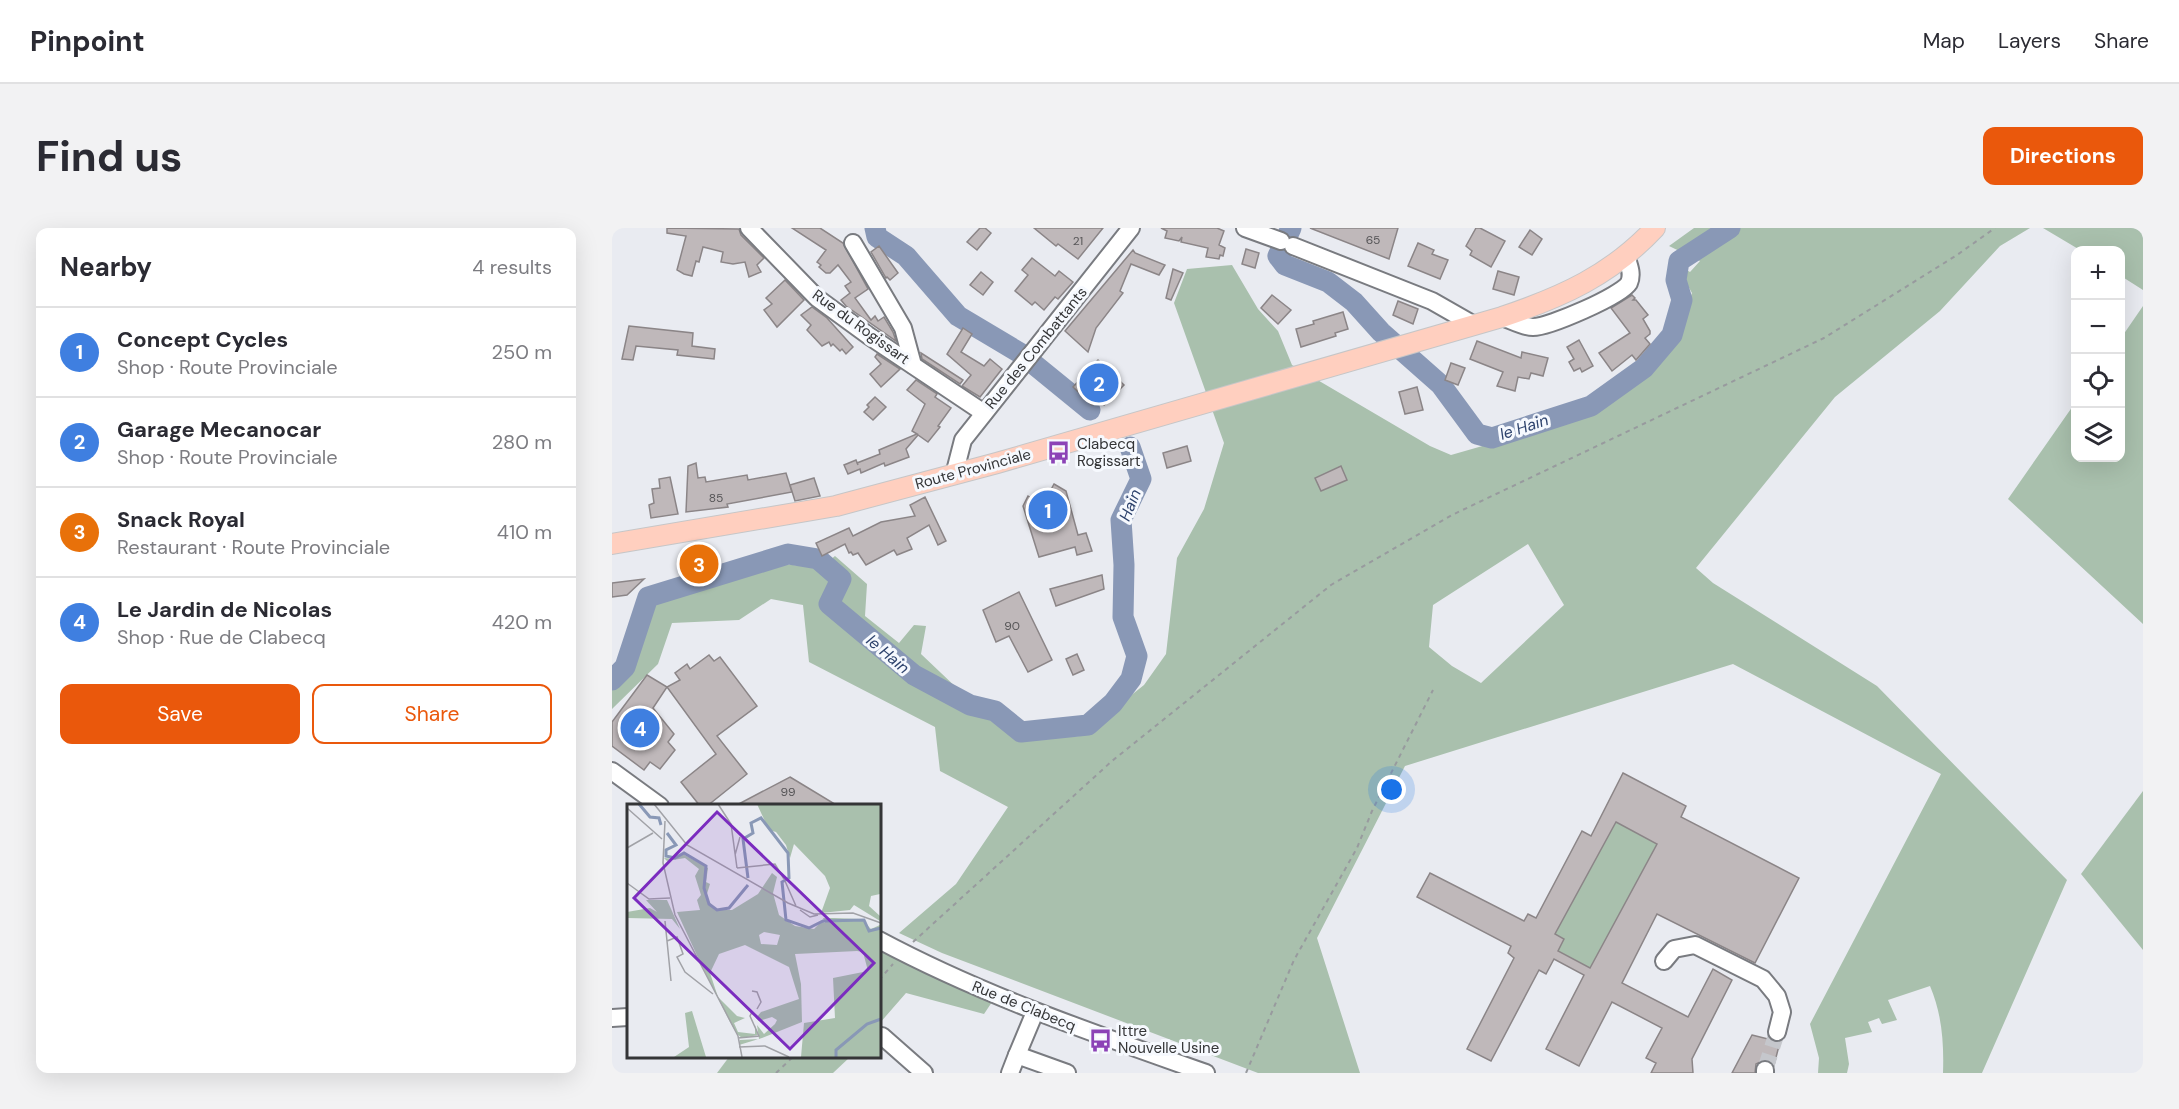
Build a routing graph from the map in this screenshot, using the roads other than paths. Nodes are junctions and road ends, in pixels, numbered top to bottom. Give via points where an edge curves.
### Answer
1 (749, 228) edge
2 (1131, 228) edge
3 (1245, 228) edge
4 (1655, 228) edge
5 (853, 243) dead end
6 (1474, 325) junction
7 (913, 366) junction
8 (984, 413) junction
9 (954, 474) junction
10 (612, 544) edge
11 (612, 771) edge
12 (657, 804) edge
13 (880, 941) edge
14 (1664, 962) dead end
15 (1035, 1012) junction
16 (627, 1017) edge
17 (612, 1018) edge
18 (1777, 1032) tunnel mouth
19 (882, 1036) dead end
20 (1017, 1055) junction
21 (924, 1073) edge
22 (1010, 1073) edge
23 (1067, 1073) edge
24 (1206, 1073) edge

1 - 7 street, Rue du Rogissart via 817,298
2 - 8 street, Rue des Combattants
3 - 6 street via 1432,301
4 - 6 main road, Route Provinciale via 1626,256 1576,288 1541,304
5 - 7 street via 903,328
6 - 9 main road, Route Provinciale
7 - 8 street, Rue du Rogissart
8 - 9 street, Rue des Combattants via 963,440
9 - 10 main road, Route Provinciale via 836,506
11 - 12 street
13 - 15 street, Rue de Clabecq
14 - 18 street via 1674,950 1695,945 1763,979 1777,996 1782,1012
15 - 20 street
15 - 24 street, Rue de Clabecq
16 - 17 street
19 - 21 street
20 - 22 street
20 - 23 street

